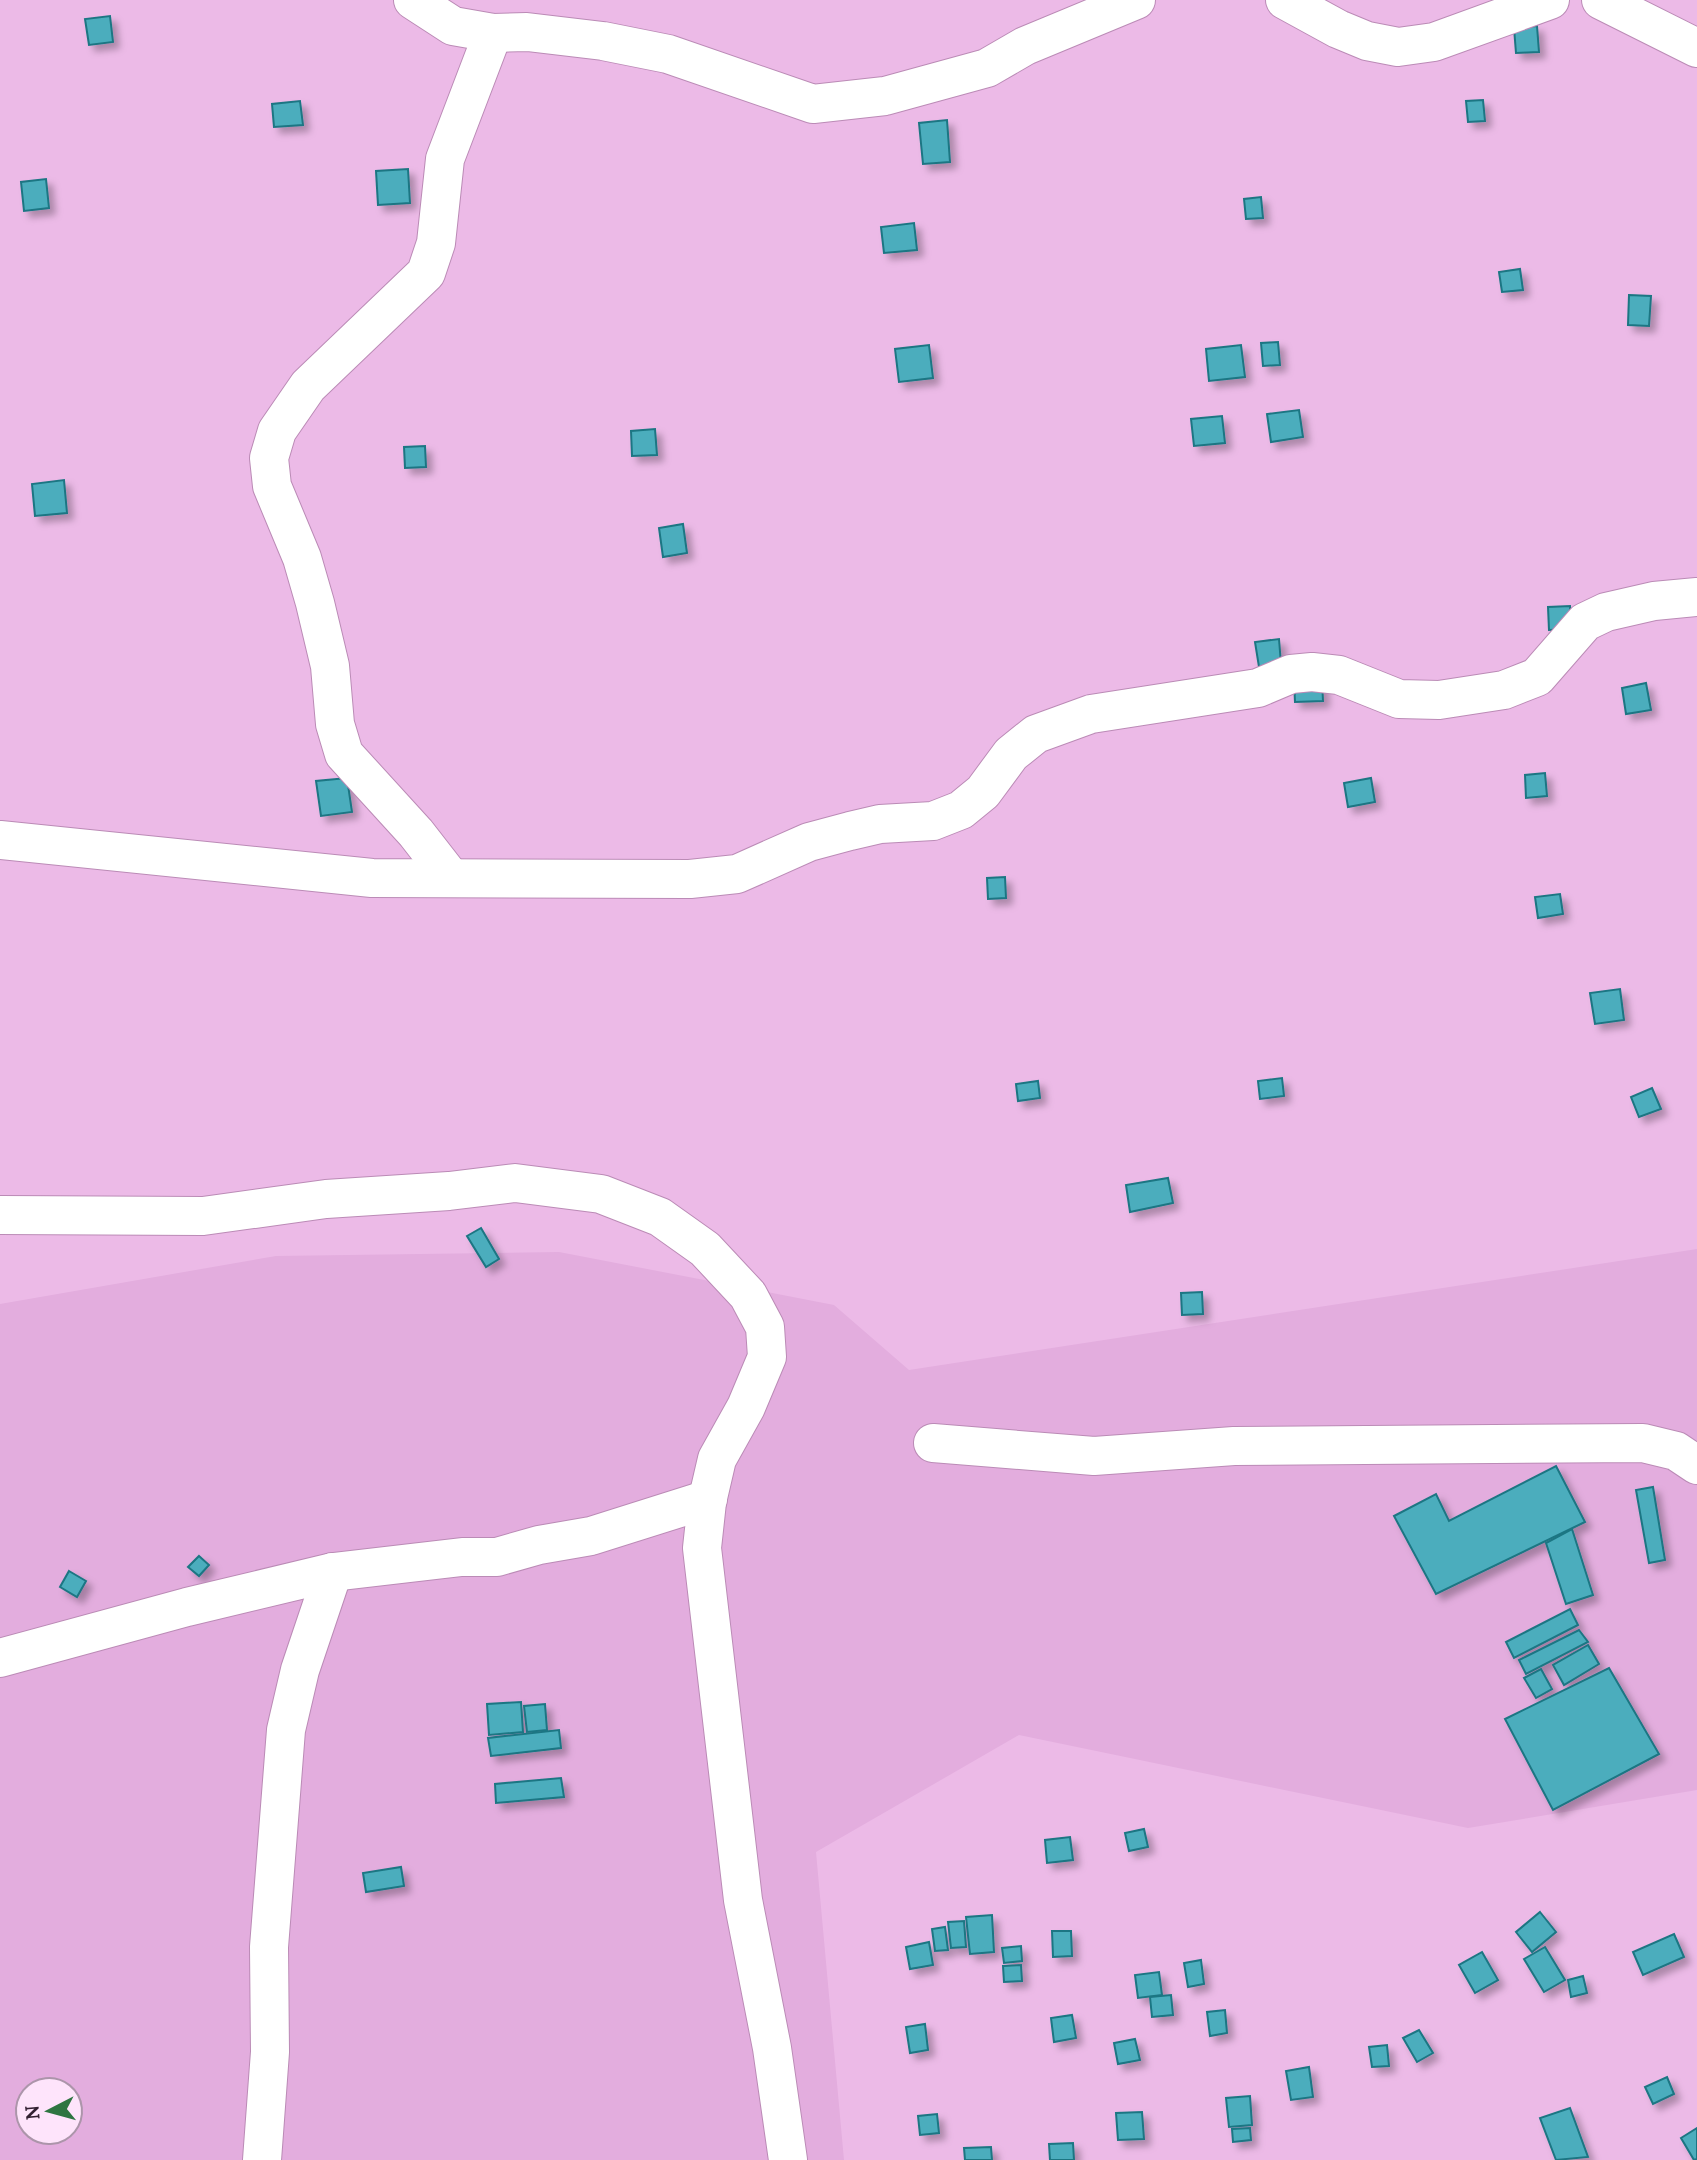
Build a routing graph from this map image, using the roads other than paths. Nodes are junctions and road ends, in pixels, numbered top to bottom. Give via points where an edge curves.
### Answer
1 (413, 0) edge
2 (1136, 0) edge
3 (1285, 0) edge
4 (1550, 0) edge
5 (1601, 0) edge
6 (493, 33) junction
7 (1697, 48) edge
8 (1697, 597) edge
9 (0, 840) edge
10 (450, 878) junction
11 (0, 1215) edge
12 (933, 1443) dead end
13 (1697, 1465) edge
14 (708, 1499) junction
15 (332, 1572) junction
16 (0, 1658) edge
17 (262, 2160) edge
18 (788, 2160) edge

1 - 6 street via 453,26
2 - 6 street via 1025,46 986,68 884,96 813,104 668,54 603,41
3 - 4 street via 1338,29 1398,47 1434,42
5 - 7 street
6 - 10 street via 445,159 436,243 426,273 308,386 277,431 269,458 272,486 315,603 344,754
8 - 10 street via 1654,601 1585,622 1537,677 1504,690 1439,700 1399,699 1339,675 1312,671 1258,688 1091,714 1036,734 1011,754 983,792 961,810 933,821 880,824 810,842 737,874 690,879
9 - 10 street via 372,878
11 - 14 street via 203,1216 326,1199 515,1183 601,1194 660,1217 705,1249 748,1295 765,1326 766,1357 746,1407 717,1459
12 - 13 street via 1094,1456 1234,1446 1643,1443 1676,1451
14 - 15 street via 591,1536 497,1557
14 - 18 street via 702,1548 743,1900
15 - 16 street
15 - 17 street via 286,1730 269,1947 270,2052

